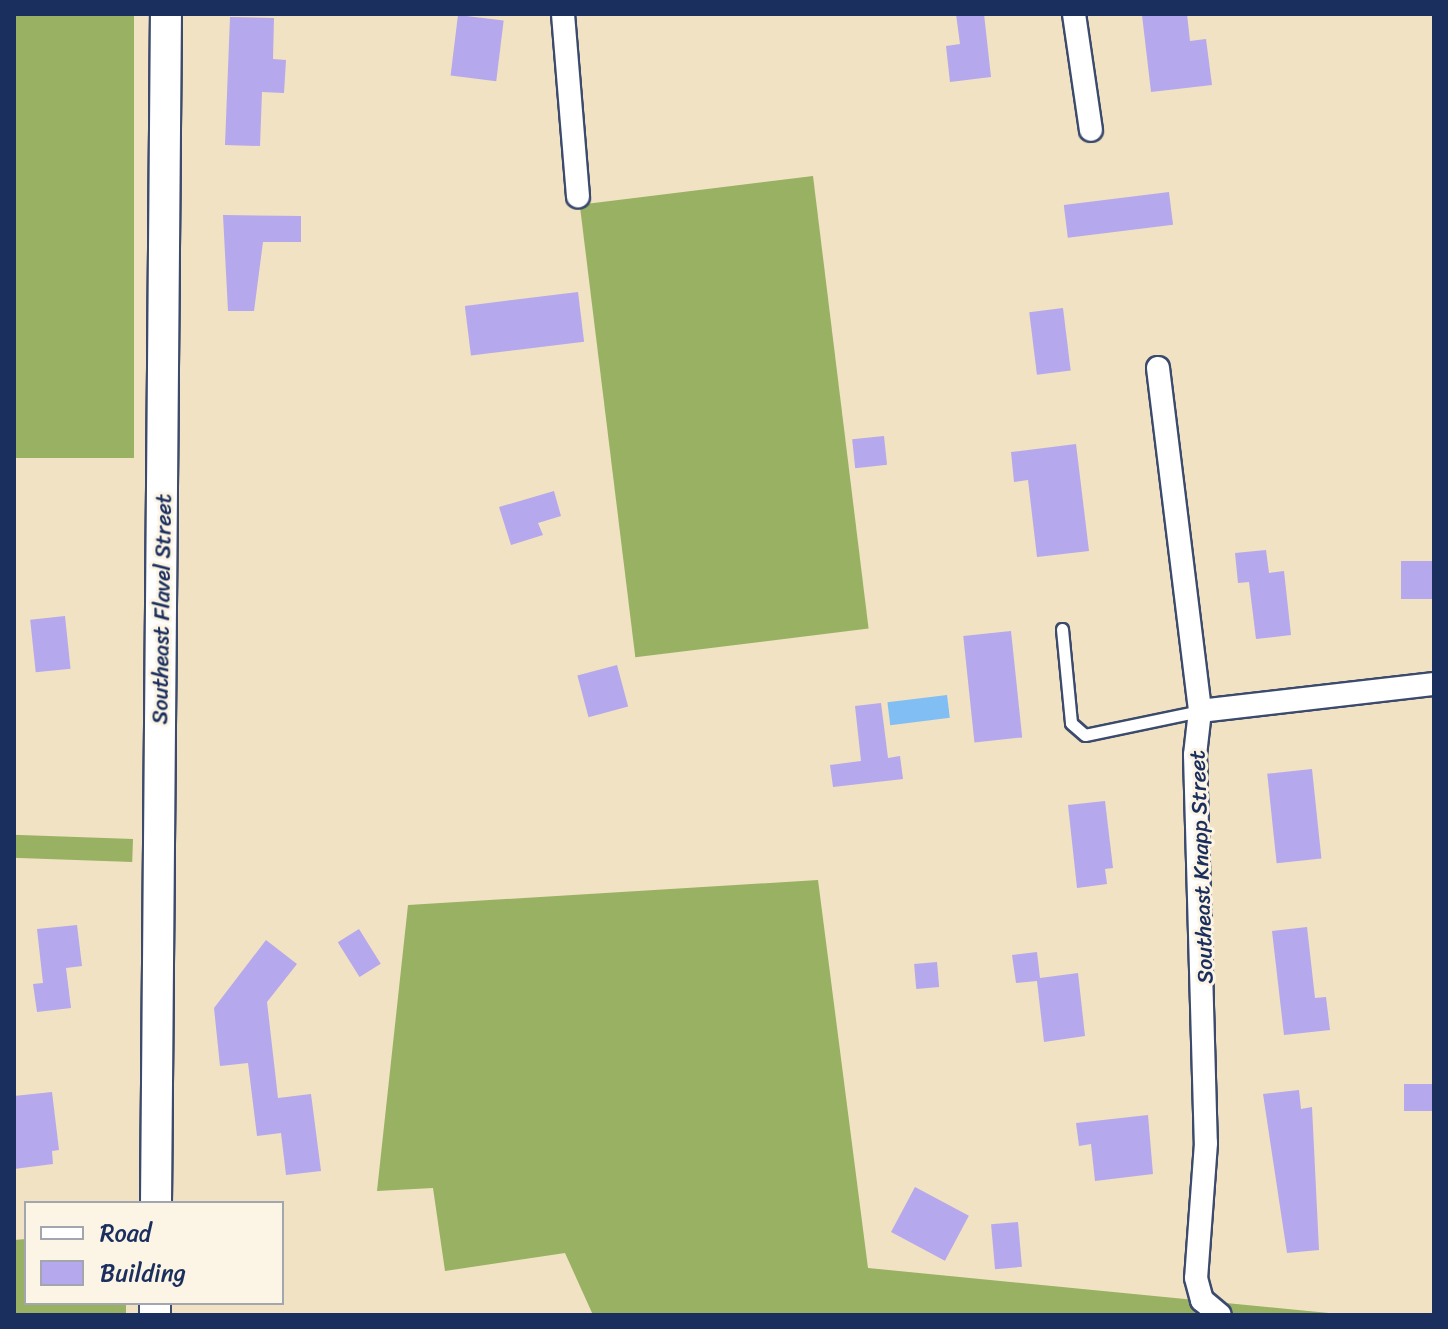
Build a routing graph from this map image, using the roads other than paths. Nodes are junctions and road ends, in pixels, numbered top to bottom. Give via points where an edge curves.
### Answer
1 (166, 14) edge
2 (563, 14) edge
3 (1074, 14) edge
4 (1091, 130) dead end
5 (578, 196) dead end
6 (1158, 368) dead end
7 (1062, 629) dead end
8 (1434, 684) edge
9 (1200, 711) junction
10 (156, 1201) edge
11 (1218, 1314) edge

1 - 10 street, Southeast Flavel Street
2 - 5 street
3 - 4 street
6 - 9 street, Southeast Knapp Street
7 - 9 lane via 1071,723 1085,735
8 - 9 street
9 - 11 street, Southeast Knapp Street via 1195,755 1206,1143 1196,1278

